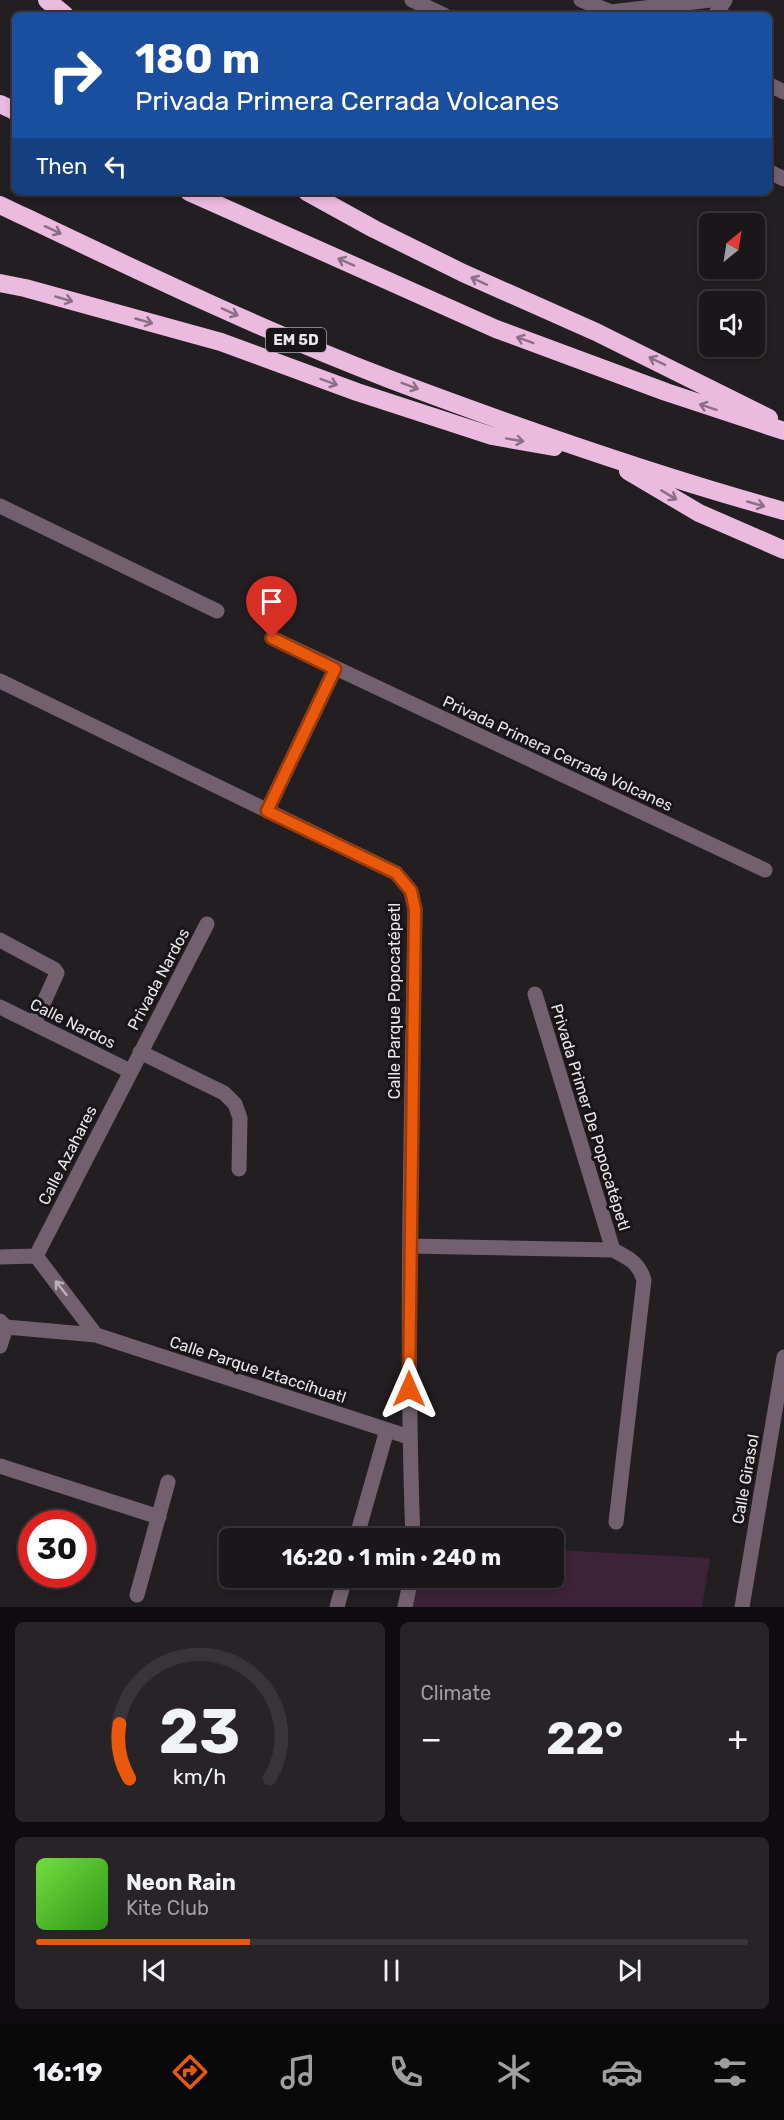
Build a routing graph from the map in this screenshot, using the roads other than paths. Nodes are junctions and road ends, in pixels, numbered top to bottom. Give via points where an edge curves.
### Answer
1 (47, 0) edge
2 (412, 0) edge
3 (580, 0) edge
4 (711, 0) edge
5 (440, 8) edge
6 (61, 12) edge
7 (612, 12) edge
8 (622, 12) edge
9 (196, 195) edge
10 (313, 195) edge
11 (0, 205) edge
12 (0, 283) edge
13 (784, 426) edge
14 (784, 431) edge
15 (600, 455) junction
16 (0, 506) edge
17 (784, 511) edge
18 (784, 550) edge
19 (218, 611) dead end
20 (272, 638) dead end
21 (335, 669) junction
22 (0, 681) edge
23 (267, 811) junction
24 (765, 870) dead end
25 (207, 924) dead end
26 (0, 940) edge
27 (535, 994) dead end
28 (0, 1007) edge
29 (34, 1024) junction
30 (140, 1052) junction
31 (130, 1071) junction
32 (239, 1169) dead end
33 (410, 1246) junction
34 (613, 1250) junction
35 (36, 1256) junction
36 (1, 1258) edge
37 (3, 1324) edge
38 (96, 1335) junction
39 (0, 1346) edge
40 (784, 1357) edge
41 (387, 1430) junction
42 (409, 1437) junction
43 (0, 1466) edge
44 (168, 1482) dead end
45 (159, 1517) junction
46 (616, 1522) dead end
47 (359, 1528) edge
48 (413, 1528) edge
49 (342, 1588) edge
50 (409, 1588) edge
51 (137, 1595) dead end
52 (337, 1607) edge
53 (405, 1607) edge
54 (742, 1607) edge

1 - 6 highway
2 - 5 street
3 - 7 street
4 - 8 street
14 -> 9 highway via 496,329
13 -> 10 highway via 616,341 463,273
11 -> 15 highway, EM 5D via 234,314 388,378
12 -> 15 highway via 221,342 492,436
15 -> 17 highway, EM 5D
15 -> 18 highway via 699,513
16 - 19 street
20 - 21 street, Privada Primera Cerrada Volcanes
21 - 23 street
21 - 24 street, Privada Primera Cerrada Volcanes
22 - 23 street, Calle Parque Popocatépetl
23 - 33 street, Calle Parque Popocatépetl via 396,873 411,891 415,909
25 - 30 street, Privada Nardos
26 - 29 street via 57,973
27 - 34 street, Privada Primer De Popocatépetl
28 - 29 street, Calle Nardos
29 - 31 street, Calle Nardos
30 - 31 street, Privada Nardos
30 - 32 street, Privada Nardos via 224,1093 235,1104 240,1118
31 - 35 street, Calle Azahares
33 - 34 street, Privada Primer De Popocatépetl
33 - 42 street, Calle Parque Popocatépetl
34 - 46 street, Privada Primer De Popocatépetl via 640,1268 645,1280
35 - 36 street
38 -> 35 street
37 - 38 street, Calle Parque Iztaccíhuatl
37 - 39 street
38 - 41 street, Calle Parque Iztaccíhuatl
40 - 54 street, Calle Girasol
41 - 42 street, Calle Parque Iztaccíhuatl
41 - 47 street
42 - 48 street, Calle Parque Popocatépetl
43 - 45 street
44 - 45 street
45 - 51 street
49 - 52 street
50 - 53 street

